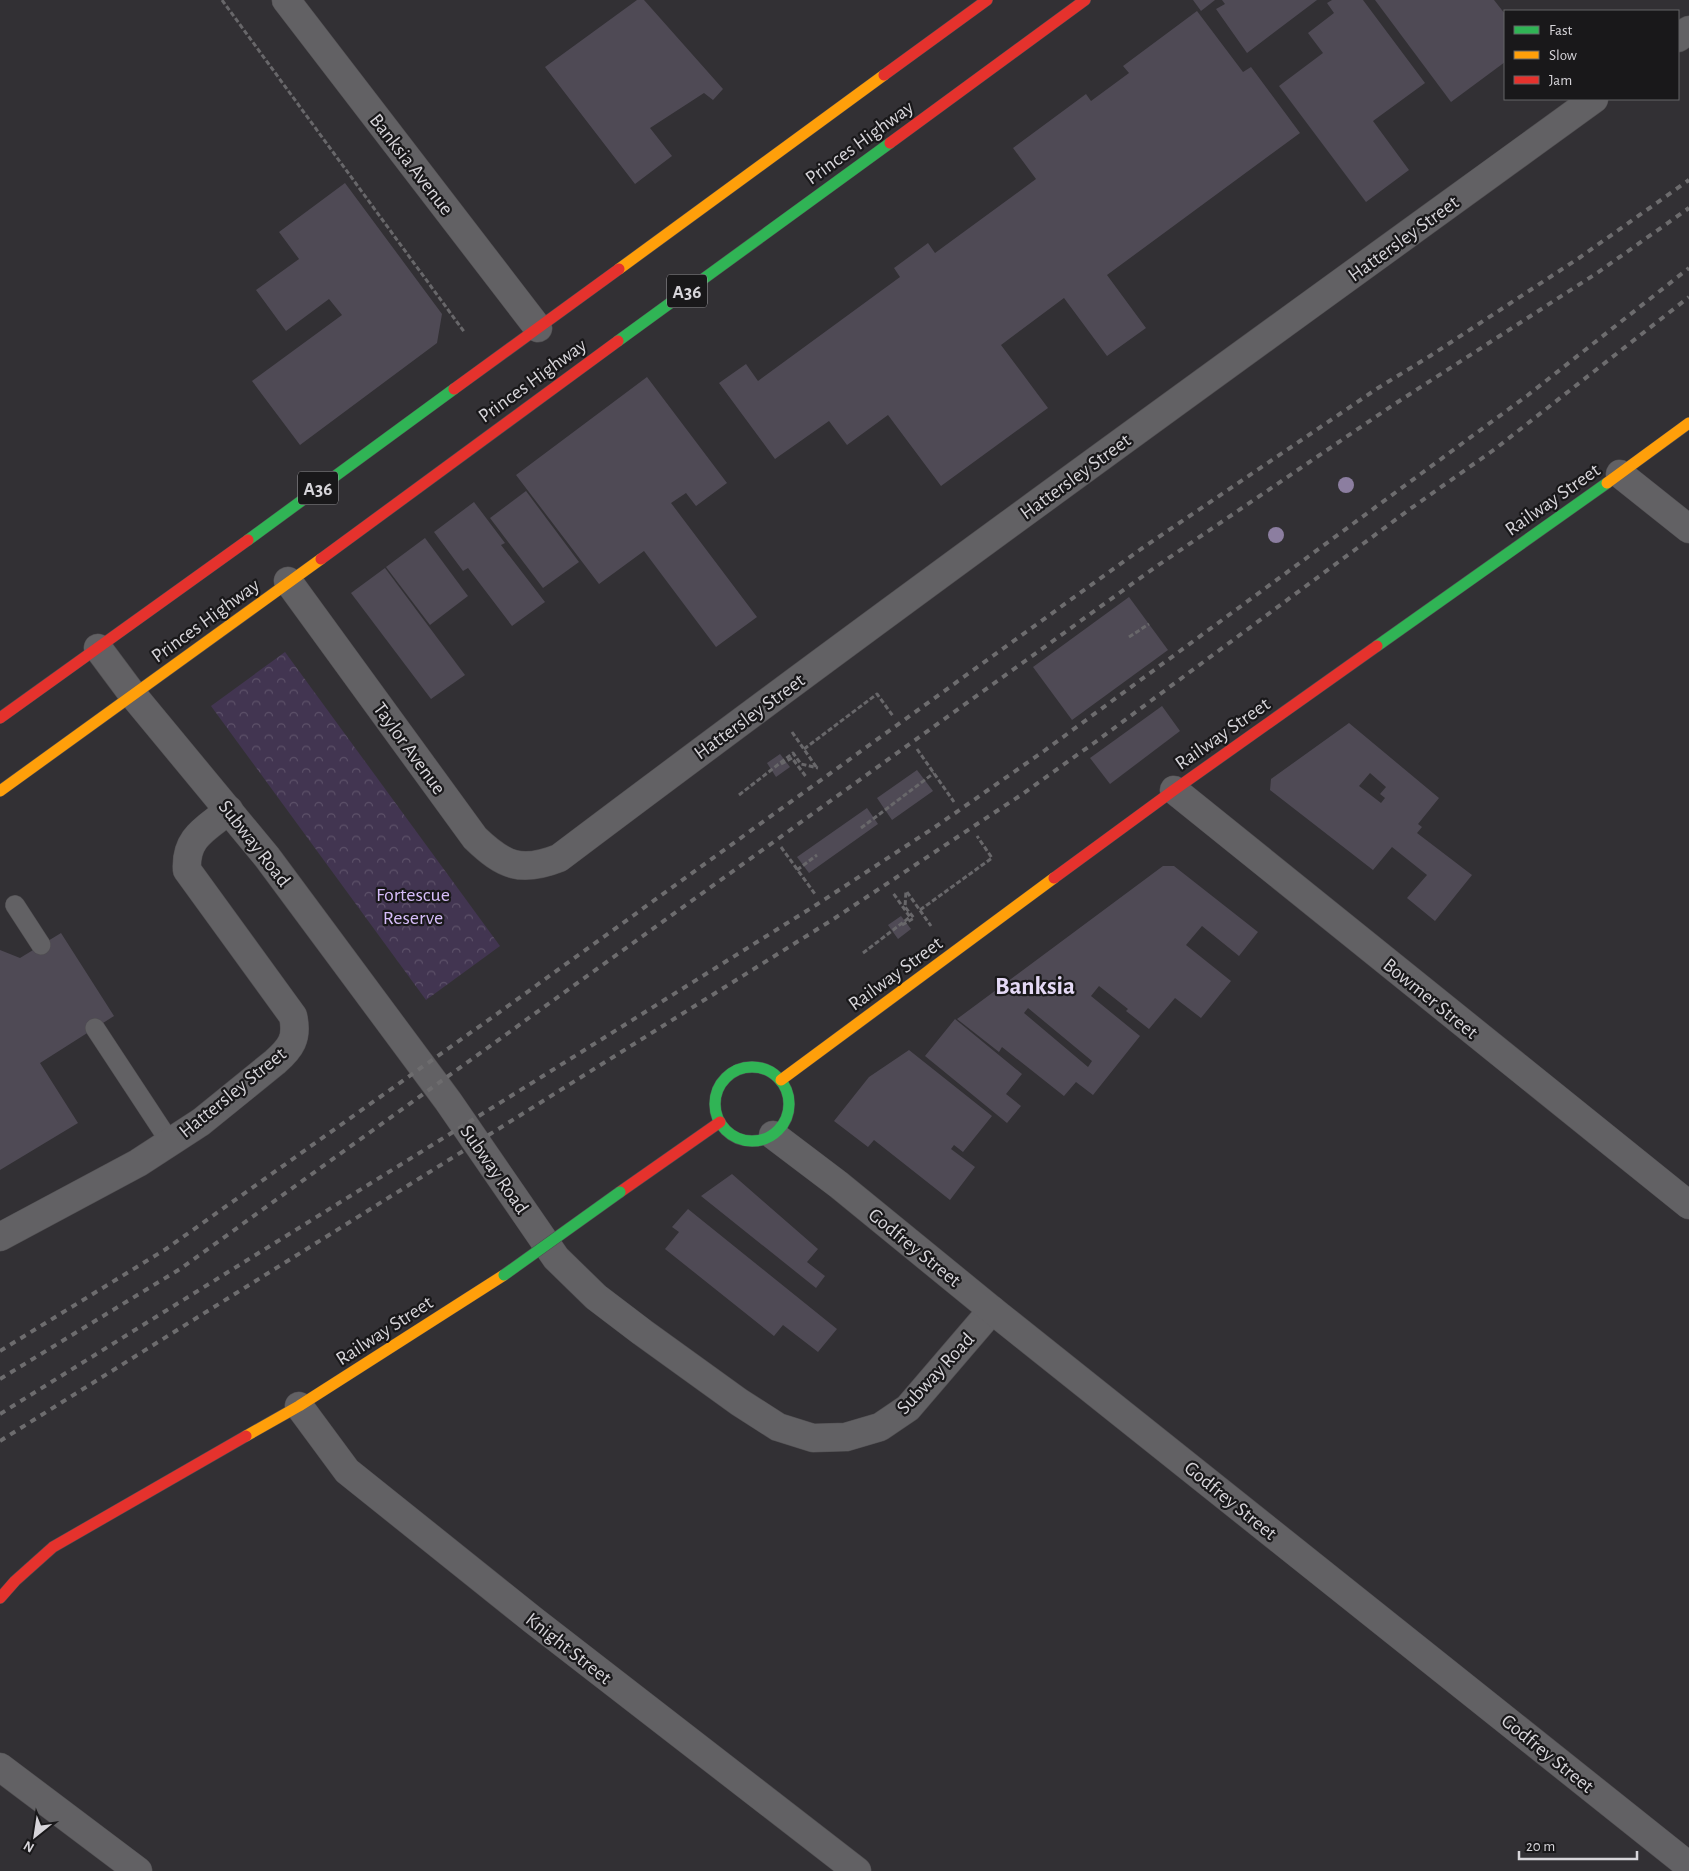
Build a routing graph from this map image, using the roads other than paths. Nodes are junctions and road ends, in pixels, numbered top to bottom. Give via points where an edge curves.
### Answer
1 (286, 0) edge
2 (987, 0) edge
3 (1085, 0) edge
4 (1593, 100) edge
5 (538, 328) junction
6 (1689, 423) edge
7 (1620, 474) junction
8 (1689, 529) edge
9 (288, 582) junction
10 (98, 648) junction
11 (133, 695) junction
12 (0, 718) edge
13 (1174, 790) junction
14 (0, 791) edge
15 (229, 810) junction
16 (559, 858) joint
17 (15, 905) dead end
18 (41, 945) dead end
19 (95, 1028) dead end
20 (781, 1080) junction
21 (720, 1122) junction
22 (773, 1134) junction
23 (170, 1142) junction
24 (1689, 1205) edge
25 (0, 1237) edge
26 (992, 1310) junction
27 (299, 1406) junction
28 (0, 1598) edge
29 (0, 1767) edge
30 (1684, 1853) edge
31 (138, 1871) edge
32 (858, 1871) edge

1 - 5 street, Banksia Avenue
2 - 5 main road, Princes Highway / A36
3 - 9 main road, Princes Highway / A36
4 - 16 street, Hattersley Street via 1004,528
5 - 10 main road, Princes Highway / A36
6 - 7 main road, Railway Street
7 - 8 street
7 - 13 main road, Railway Street
9 - 11 main road, Princes Highway / A36
9 - 16 street, Taylor Avenue via 475,838 494,856 517,865 540,865
10 - 11 street, Subway Road
10 - 12 main road, Princes Highway / A36
11 - 14 main road, Princes Highway / A36
11 - 15 street, Subway Road
13 - 20 main road, Railway Street
13 - 24 street, Bowmer Street
15 - 23 street, Hattersley Street via 192,841 186,856 187,870 293,1016 293,1041 286,1053 201,1122
15 - 26 street, Subway Road via 267,856 448,1101 556,1258 596,1297 740,1402 778,1426 813,1438 846,1437 880,1427 908,1408
17 - 18 lane
19 - 23 lane
20 - 21 main road via 760,1068 736,1070 719,1087 716,1110
20 - 22 main road via 787,1091 788,1115
21 - 22 main road via 738,1138 756,1140
21 - 27 main road, Railway Street, bridge via 504,1275
22 - 26 street, Godfrey Street
23 - 25 street, Hattersley Street via 138,1163
26 - 30 street, Godfrey Street
27 - 28 main road, Railway Street via 53,1547
27 - 32 street, Knight Street via 347,1471 533,1620
29 - 31 street

